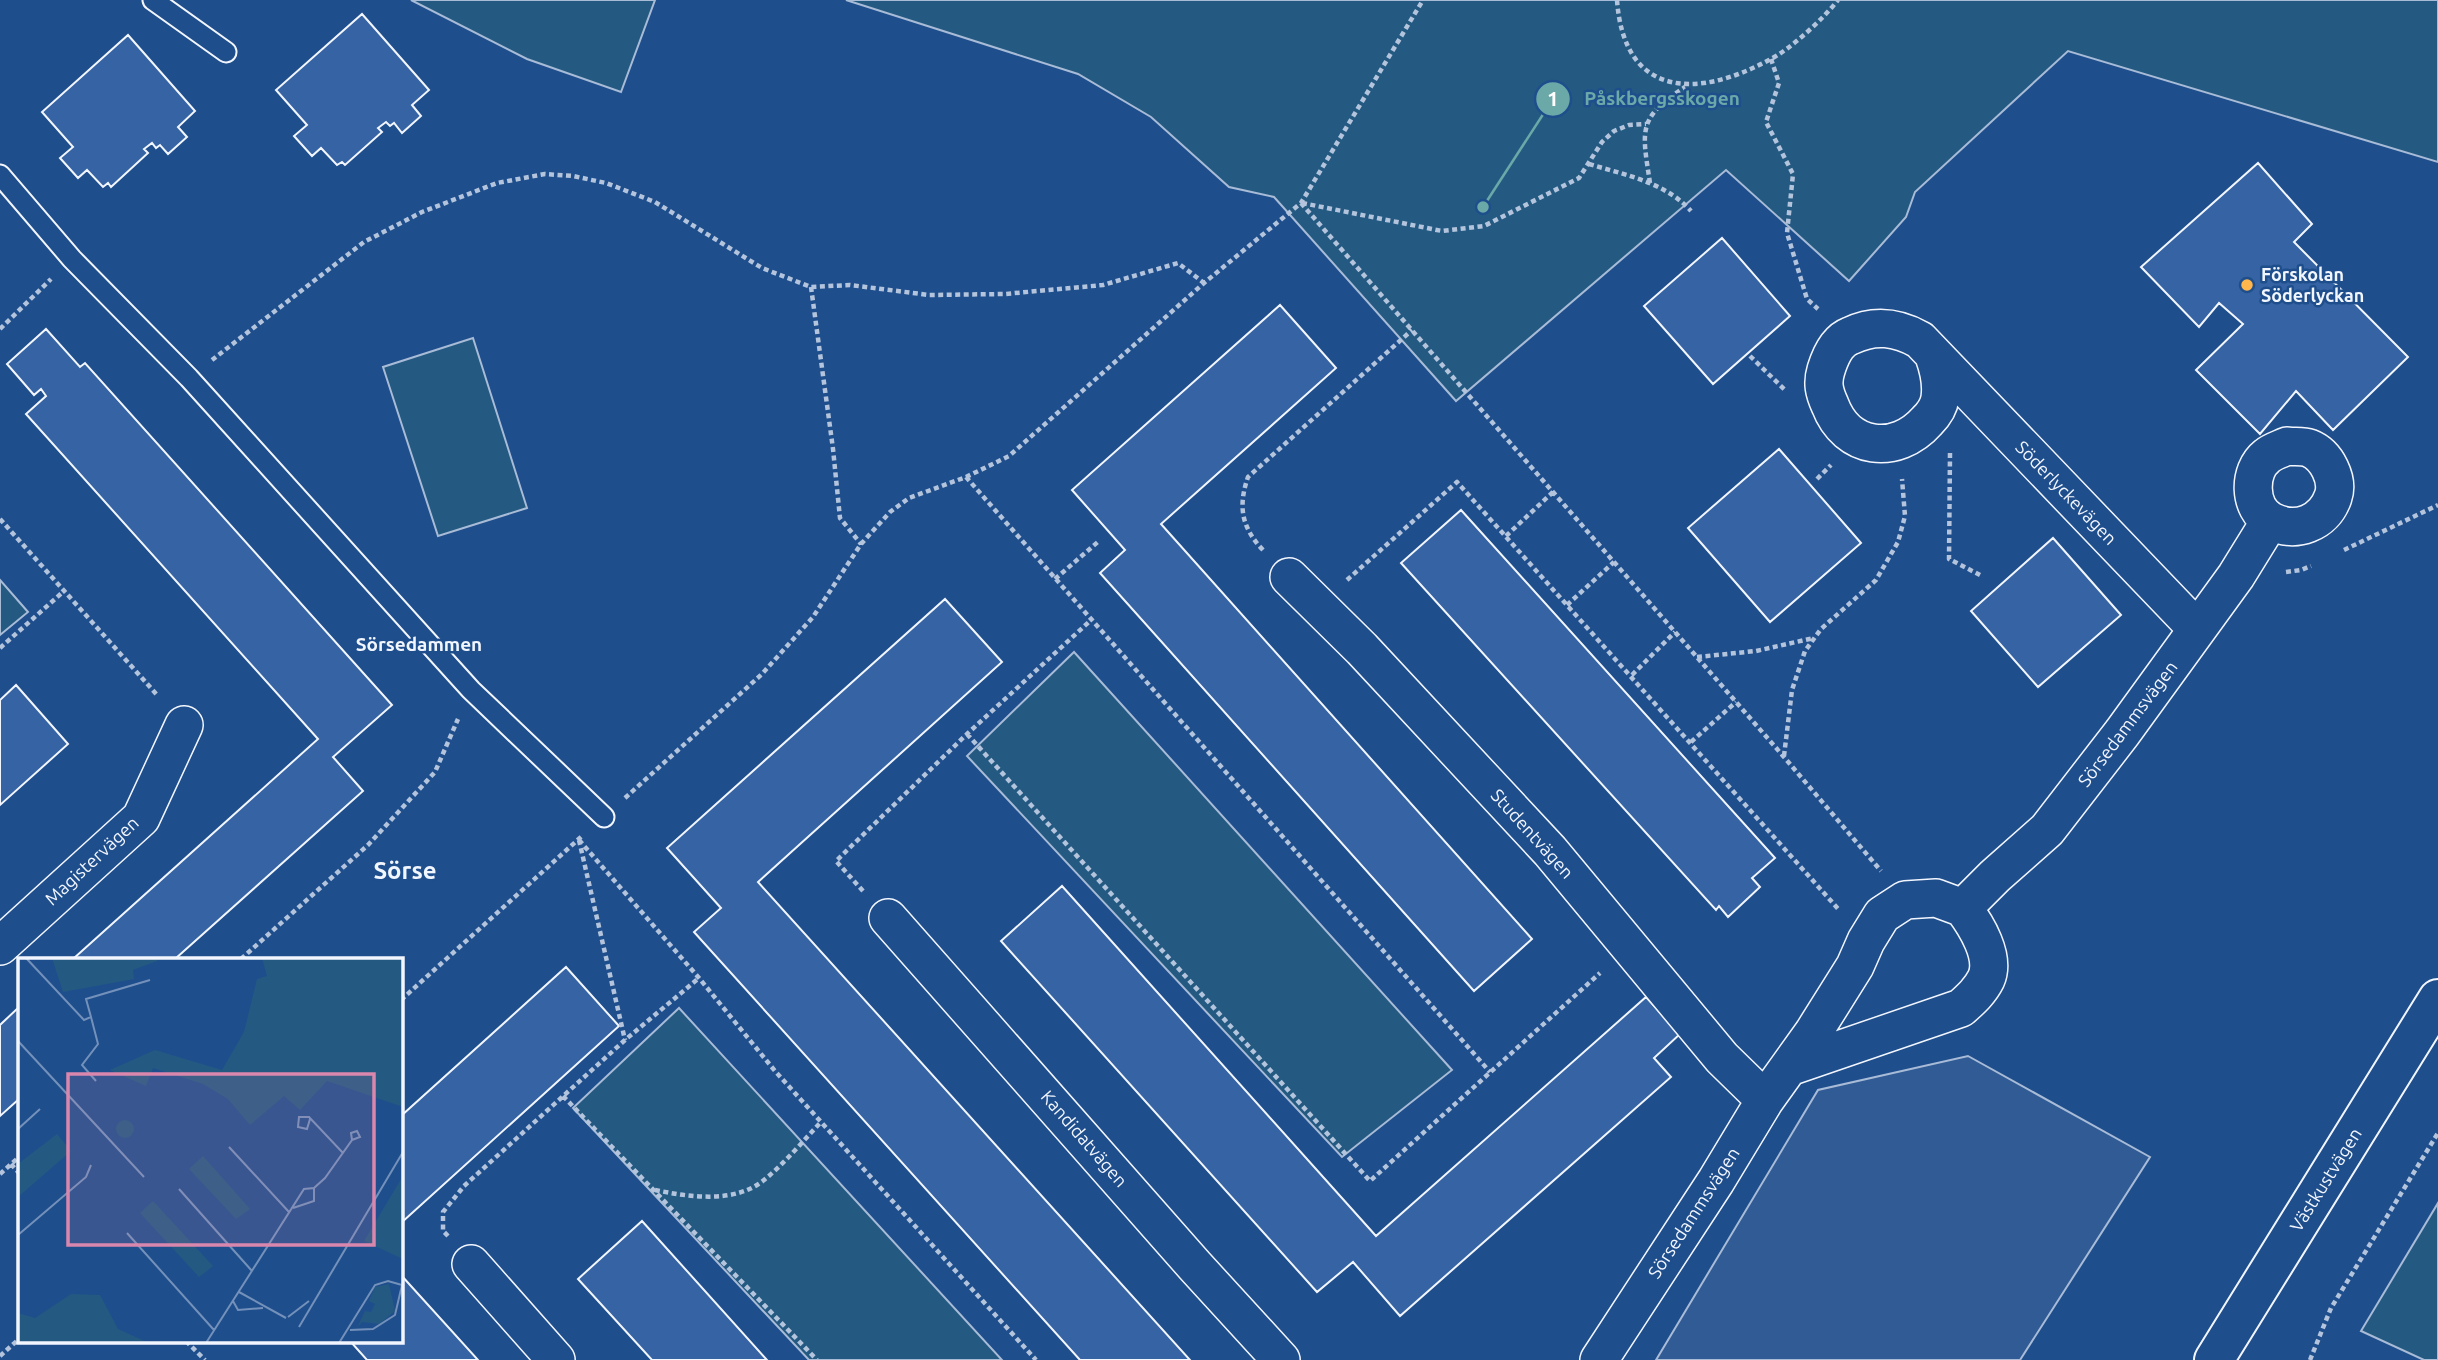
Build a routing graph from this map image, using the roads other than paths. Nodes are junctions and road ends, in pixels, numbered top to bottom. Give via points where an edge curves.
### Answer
1 (153, 0) edge
2 (226, 52) dead end
3 (0, 175) edge
4 (1934, 356) junction
5 (2270, 521) dead end
6 (1289, 577) road end
7 (2197, 629) junction
8 (184, 725) road end
9 (604, 817) road end
10 (1963, 908) junction
11 (888, 918) road end
12 (0, 946) edge
13 (2438, 999) edge
14 (1789, 1067) junction
15 (1765, 1100) junction
16 (471, 1264) road end
17 (556, 1360) edge
18 (1281, 1360) edge
19 (1599, 1360) edge
20 (2214, 1360) edge

1 - 2 lane
3 - 9 lane via 72,259 189,377 471,690
4 - 4 street, Söderlyckevägen via 1940,400 1921,428 1890,445 1852,435 1836,420 1822,382 1830,356 1846,337 1868,328 1907,332
4 - 7 street, Söderlyckevägen
5 - 7 street, Sörsedammsvägen
6 - 15 street, Studentvägen via 1540,841 1722,1058
7 - 10 street, Sörsedammsvägen via 2048,830
8 - 12 street, Magistervägen via 141,818
10 - 14 street, Sörsedammsvägen via 1936,898 1905,900 1882,915 1855,966
10 - 14 street via 1979,928 1988,975 1961,1008
11 - 18 street, Kandidatvägen
13 - 20 street, Västkustvägen
14 - 15 street, Sörsedammsvägen
15 - 19 street, Sörsedammsvägen
16 - 17 street

